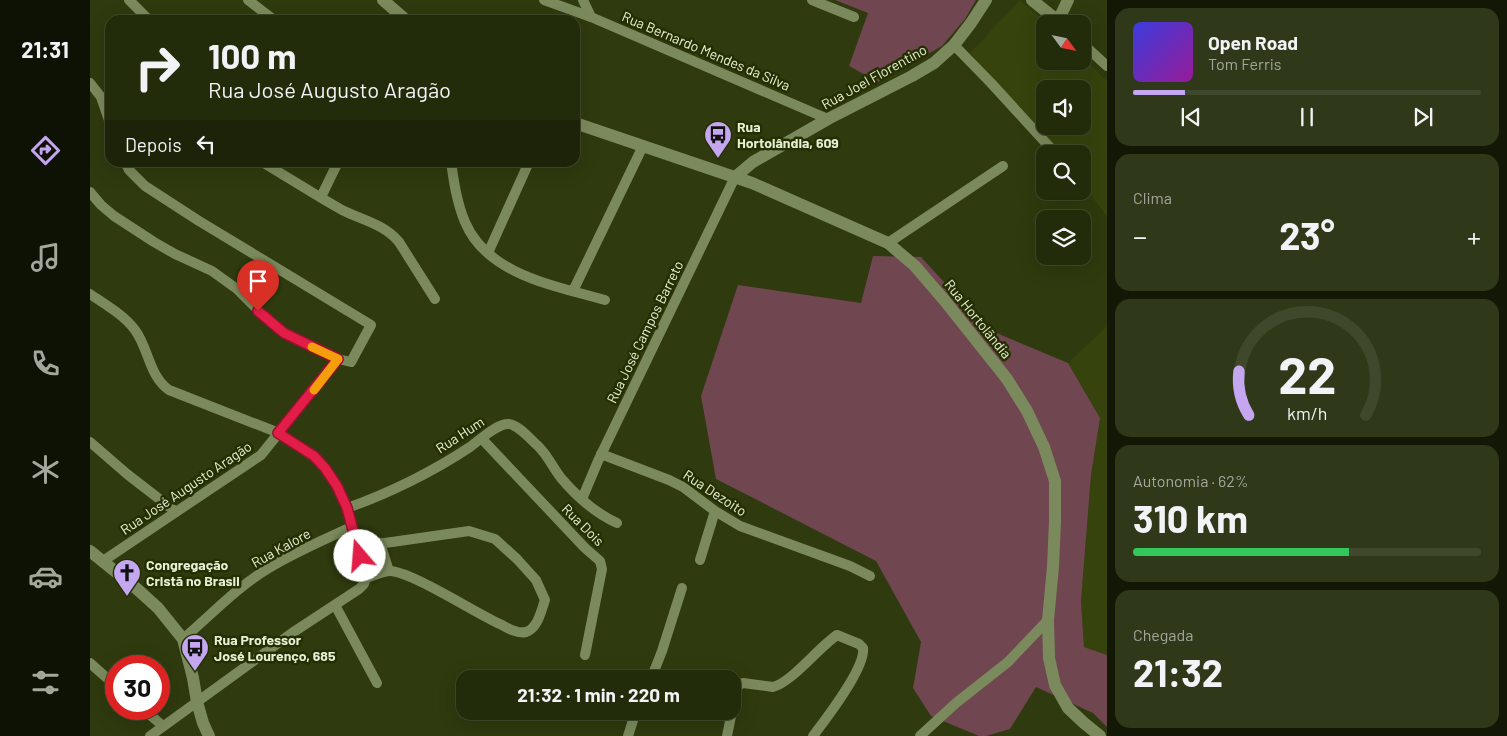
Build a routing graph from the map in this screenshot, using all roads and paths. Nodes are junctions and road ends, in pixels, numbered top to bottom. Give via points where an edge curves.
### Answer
1 (129, 0) edge
2 (248, 0) edge
3 (383, 0) edge
4 (544, 0) edge
5 (583, 0) edge
6 (812, 0) edge
7 (986, 0) edge
8 (1032, 0) edge
9 (1068, 0) edge
10 (143, 15) edge
11 (268, 15) edge
12 (400, 15) edge
13 (1051, 15) edge
14 (1063, 15) edge
15 (591, 17) junction
16 (854, 17) dead end
17 (954, 45) junction
18 (1091, 51) edge
19 (1107, 66) edge
20 (90, 84) edge
21 (105, 93) edge
22 (828, 119) junction
23 (580, 126) edge
24 (1048, 145) edge
25 (643, 146) junction
26 (1003, 166) dead end
27 (128, 167) edge
28 (270, 167) edge
29 (336, 167) edge
30 (451, 167) edge
31 (526, 167) edge
32 (735, 177) junction
33 (90, 192) edge
34 (321, 197) junction
35 (888, 243) junction
36 (488, 253) junction
37 (573, 291) junction
38 (90, 294) edge
39 (435, 299) dead end
40 (605, 300) dead end
41 (338, 359) junction
42 (278, 433) junction
43 (482, 439) junction
44 (90, 442) edge
45 (601, 454) junction
46 (582, 499) junction
47 (347, 508) junction
48 (715, 510) junction
49 (176, 512) junction
50 (617, 523) dead end
51 (351, 528) junction
52 (356, 542) junction
53 (380, 543) junction
54 (90, 551) edge
55 (700, 560) dead end
56 (103, 561) junction
57 (389, 571) junction
58 (870, 576) dead end
59 (366, 578) junction
60 (682, 588) dead end
61 (334, 605) junction
62 (1048, 620) junction
63 (183, 639) junction
64 (585, 655) dead end
65 (90, 663) edge
66 (655, 670) edge
67 (105, 676) edge
68 (377, 683) dead end
69 (741, 684) edge
70 (197, 702) junction
71 (156, 720) edge
72 (633, 720) edge
73 (730, 720) edge
74 (163, 726) junction
75 (150, 736) edge
76 (209, 736) edge
77 (628, 736) edge
78 (727, 736) edge
79 (813, 736) edge
80 (920, 736) edge
81 (1100, 736) edge

1 - 10 street
2 - 11 street
3 - 12 street
4 - 15 street, Rua Bernardo Mendes da Silva
5 - 15 street
6 - 16 street
7 - 17 street, Rua Joel Florentino
8 - 13 street
9 - 14 street
15 - 22 street, Rua Bernardo Mendes da Silva
17 - 22 street, Rua Joel Florentino via 934,63 912,76
17 - 24 street
18 - 19 street
20 - 21 street
22 - 32 street, Rua Joel Florentino via 753,162
23 - 25 street, Rua Hortolãndia
25 - 32 street, Rua Hortolãndia
25 - 37 street
26 - 35 street
27 - 41 street, Rua José Augusto Aragão via 145,186 371,326 351,362
28 - 34 street
29 - 34 street
30 - 36 street via 466,224
31 - 36 street
32 - 35 street, Rua Hortolãndia
32 - 45 street, Rua José Campos Barreto
33 - 41 street via 114,216 175,254 212,271 237,289 284,333
34 - 39 street via 392,234
35 - 62 street, Rua Hortolãndia via 921,273 1007,379 1044,447 1055,481 1054,567
36 - 37 street via 530,278
37 - 40 street
38 - 42 street via 136,330 162,385
41 - 42 street, Rua José Augusto Aragão
42 - 47 street via 314,456 337,486
42 - 49 street, Rua José Augusto Aragão via 261,455
43 - 46 street, Rua Hum via 498,426 510,424 544,453 562,479
43 - 47 street, Rua Hum via 403,484
43 - 64 street, Rua Dois via 600,562 602,569
44 - 49 street
45 - 46 street, Rua José Campos Barreto
45 - 48 street, Rua Dezoito via 669,480
46 - 50 street, Rua Hum via 596,512
47 - 51 street
48 - 55 street
48 - 58 street, Rua Dezoito via 740,526
49 - 56 street, Rua José Augusto Aragão
51 - 52 street
51 - 63 street, Rua Kalore via 268,569
52 - 53 street
52 - 59 street
53 - 57 street
53 - 57 street via 469,530 495,539 518,559 536,580 545,600 538,621 524,633 514,631 412,578
54 - 56 street
56 - 63 street via 151,602
57 - 59 street
59 - 61 street via 359,589
60 - 66 street
61 - 68 street
61 - 70 street
62 - 80 street via 1008,662
62 - 81 street, Rua Hortolãndia via 1049,658 1055,685 1068,708
63 - 70 street
65 - 67 street
69 - 79 street via 778,686 837,635 858,644 863,648 862,658 853,677
70 - 74 street
70 - 76 street
71 - 74 street
72 - 77 street
73 - 78 street
74 - 75 street

